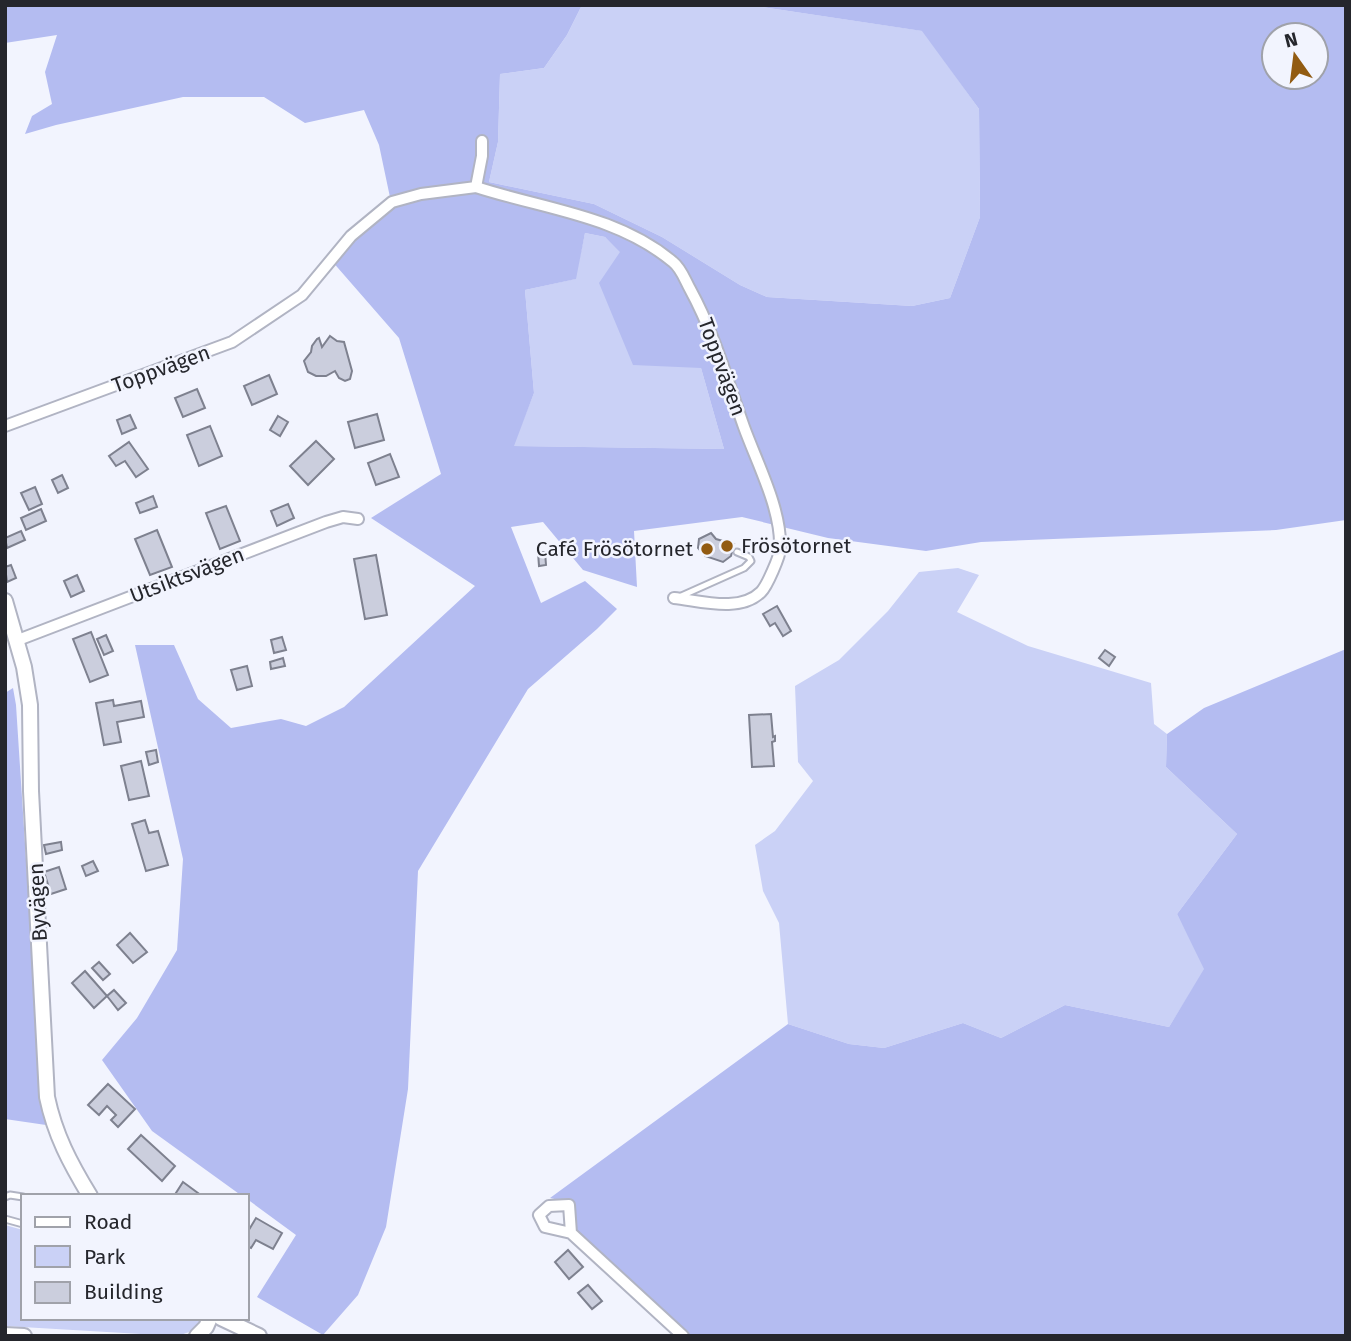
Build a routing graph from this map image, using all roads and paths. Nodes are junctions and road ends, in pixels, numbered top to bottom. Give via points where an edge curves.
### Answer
1 (482, 141) dead end
2 (476, 187) junction
3 (5, 426) edge
4 (358, 519) dead end
5 (737, 552) dead end
6 (674, 598) joint
7 (5, 601) edge
8 (18, 640) junction
9 (89, 1194) edge
10 (571, 1233) dead end
11 (209, 1320) edge
12 (225, 1320) edge
13 (5, 1335) edge
14 (24, 1336) edge
15 (197, 1336) edge
16 (259, 1336) edge
17 (683, 1336) edge

1 - 2 street
2 - 3 street, Toppvägen via 391,202 351,236 302,295 232,342
2 - 6 street, Toppvägen via 632,234 676,263 701,309 768,491 780,551 764,590 755,597 730,605
4 - 8 street, Utsiktsvägen via 326,522
5 - 6 lane via 751,561 744,568
7 - 8 street, Byvägen
8 - 9 street, Byvägen via 30,705 47,1097 53,1125
10 - 17 street
11 - 15 street
12 - 16 street
13 - 14 street

